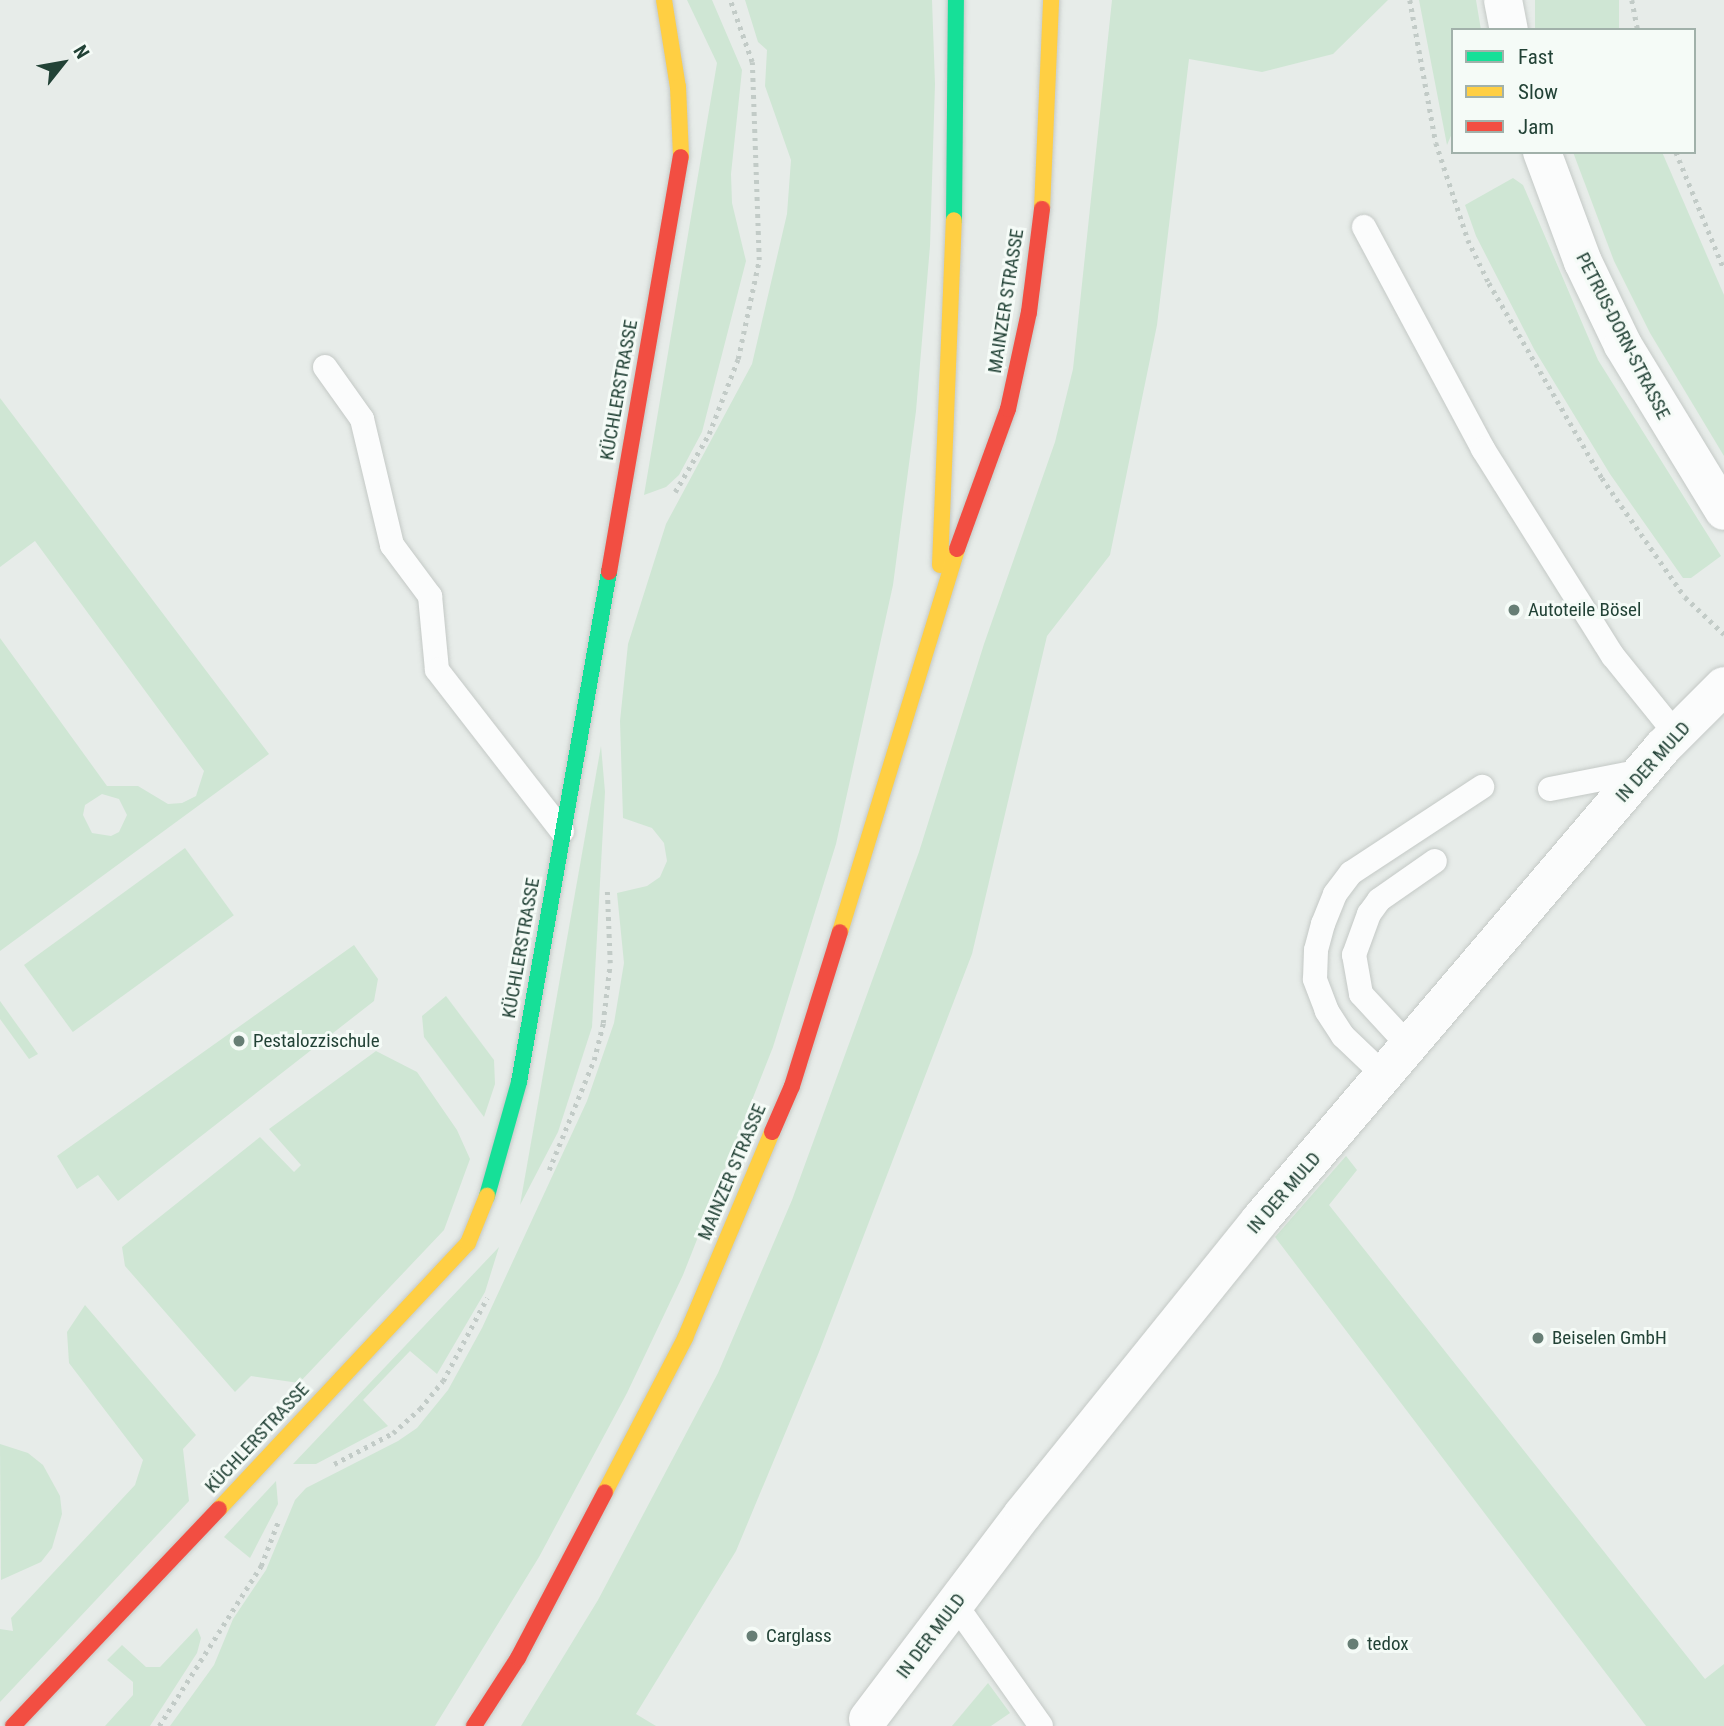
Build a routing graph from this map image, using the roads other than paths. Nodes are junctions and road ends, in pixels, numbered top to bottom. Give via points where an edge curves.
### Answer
1 (664, 0) edge
2 (956, 0) edge
3 (1051, 0) edge
4 (1503, 0) edge
5 (1509, 28) edge
6 (1543, 154) edge
7 (1364, 227) dead end
8 (325, 367) dead end
9 (1724, 511) edge
10 (939, 597) junction
11 (1724, 686) edge
12 (1676, 734) junction
13 (1643, 771) junction
14 (1482, 787) dead end
15 (1550, 789) dead end
16 (562, 831) junction
17 (1435, 861) dead end
18 (1410, 1047) junction
19 (1385, 1076) junction
20 (955, 1604) junction
21 (868, 1719) dead end
22 (13, 1726) edge
23 (474, 1726) edge
24 (1041, 1726) edge

1 - 16 main road, KÜCHLERSTRASSE via 678,87 681,162
2 - 10 main road, MAINZER STRASSE via 953,300
3 - 10 main road, MAINZER STRASSE via 1045,181 1030,312 1008,409
4 - 5 street
6 - 9 street, PETRUS-DORN-STRASSE via 1583,262 1623,345
7 - 12 lane via 1483,449 1613,656
8 - 16 lane via 362,419 392,545 429,596 437,670
10 - 23 main road, MAINZER STRASSE via 904,729 792,1086 685,1338 518,1658
11 - 12 street, IN DER MULD
12 - 13 street, IN DER MULD
13 - 15 lane
13 - 18 street, IN DER MULD
14 - 19 lane via 1351,873 1335,894 1323,924 1315,979 1326,1011 1343,1036
16 - 22 main road, KÜCHLERSTRASSE via 519,1082 480,1221 468,1242
17 - 18 lane via 1379,900 1354,956 1361,994
18 - 19 street, IN DER MULD
19 - 20 street, IN DER MULD via 1260,1220
20 - 21 street, IN DER MULD
20 - 24 lane

